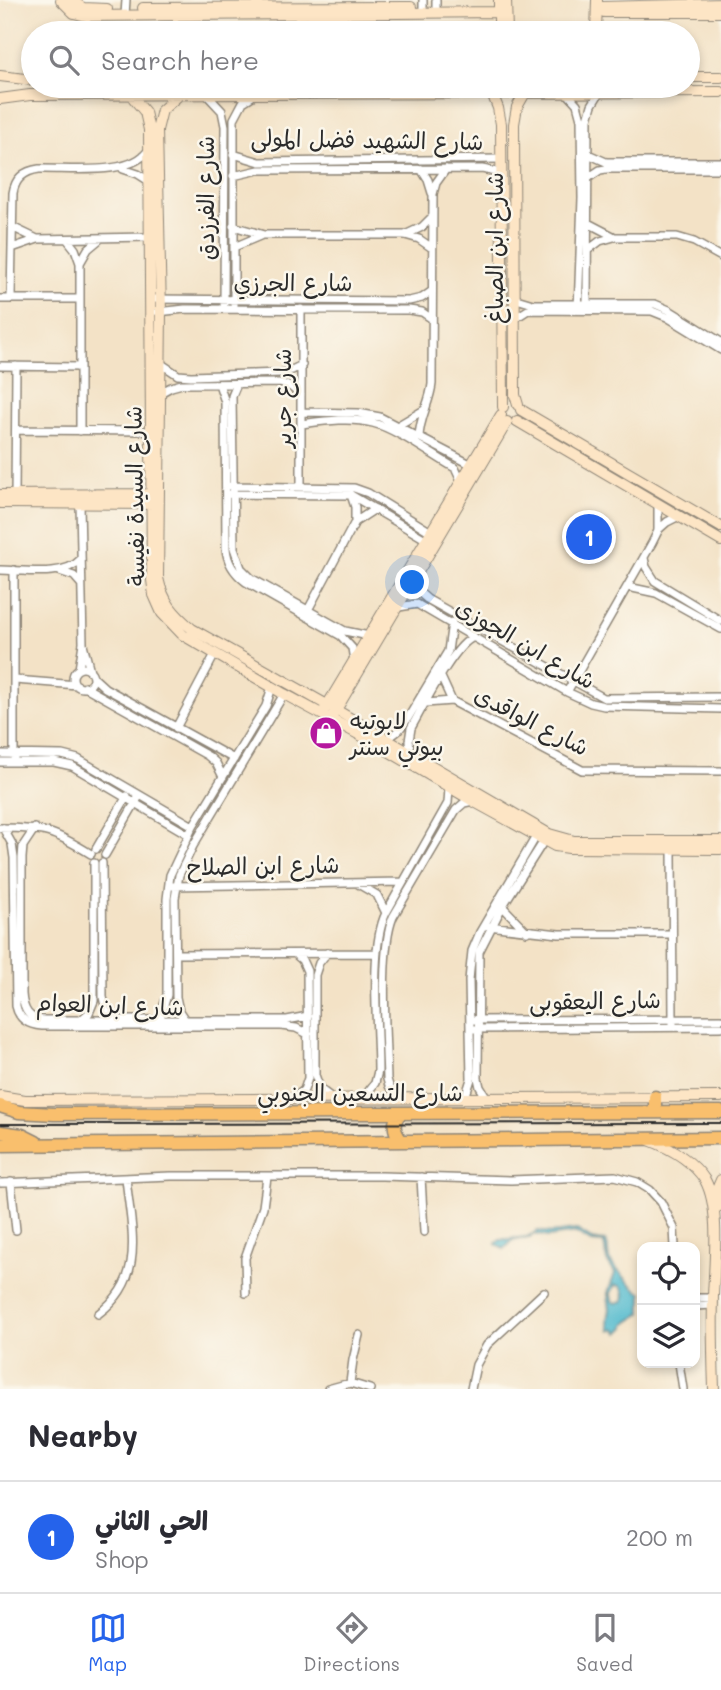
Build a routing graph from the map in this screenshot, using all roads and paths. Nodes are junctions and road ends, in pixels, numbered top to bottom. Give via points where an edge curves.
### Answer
1 (61, 0) edge
2 (72, 0) edge
3 (668, 2) edge
4 (721, 4) edge
5 (501, 5) edge
6 (601, 5) edge
7 (361, 7) edge
8 (423, 7) edge
9 (436, 7) edge
10 (126, 8) edge
11 (721, 12) edge
12 (0, 76) edge
13 (700, 78) edge
14 (721, 78) edge
15 (21, 79) edge
16 (700, 92) edge
17 (721, 92) edge
18 (21, 96) edge
19 (133, 98) edge
20 (175, 98) edge
21 (210, 98) edge
22 (249, 98) edge
23 (494, 98) edge
24 (523, 98) edge
25 (571, 98) edge
26 (596, 98) edge
27 (1, 99) edge
28 (591, 107) junction
29 (579, 108) junction
30 (499, 112) junction
31 (516, 113) junction
32 (153, 130) junction
33 (149, 149) junction
34 (233, 154) junction
35 (588, 154) junction
36 (501, 159) junction
37 (721, 162) edge
38 (370, 165) junction
39 (112, 167) junction
40 (421, 169) junction
41 (446, 169) junction
42 (721, 169) edge
43 (501, 173) junction
44 (233, 176) junction
45 (588, 178) junction
46 (149, 181) junction
47 (225, 189) junction
48 (233, 189) junction
49 (433, 194) junction
50 (585, 198) junction
51 (433, 216) junction
52 (588, 222) junction
53 (233, 226) junction
54 (12, 227) junction
55 (264, 235) junction
56 (405, 235) junction
57 (149, 237) junction
58 (614, 237) junction
59 (102, 238) junction
60 (38, 239) junction
61 (67, 239) junction
62 (234, 247) junction
63 (12, 248) junction
64 (432, 248) junction
65 (588, 250) junction
66 (721, 257) edge
67 (80, 263) junction
68 (432, 291) junction
69 (513, 298) junction
70 (0, 299) edge
71 (12, 299) junction
72 (80, 299) junction
73 (155, 300) junction
74 (223, 305) junction
75 (234, 305) junction
76 (583, 307) junction
77 (301, 309) junction
78 (155, 313) junction
79 (432, 320) junction
80 (513, 320) junction
81 (716, 342) edge
82 (721, 350) edge
83 (160, 363) junction
84 (302, 365) junction
85 (0, 366) edge
86 (16, 366) junction
87 (80, 367) junction
88 (219, 384) junction
89 (237, 384) junction
90 (160, 393) junction
91 (301, 395) junction
92 (519, 407) junction
93 (425, 409) junction
94 (301, 412) junction
95 (507, 416) junction
96 (301, 424) junction
97 (397, 426) junction
98 (16, 430) junction
99 (80, 430) junction
100 (151, 431) junction
101 (419, 438) junction
102 (472, 465) junction
103 (461, 483) junction
104 (301, 486) junction
105 (229, 490) junction
106 (0, 495) edge
107 (351, 495) junction
108 (373, 496) junction
109 (15, 499) junction
110 (155, 499) junction
111 (0, 503) edge
112 (80, 503) junction
113 (658, 505) junction
114 (372, 507) junction
115 (679, 516) junction
116 (355, 522) junction
117 (721, 527) edge
118 (658, 531) junction
119 (429, 536) junction
120 (721, 541) edge
121 (644, 558) junction
122 (81, 559) junction
123 (0, 570) edge
124 (14, 570) junction
125 (55, 570) junction
126 (414, 581) junction
127 (82, 585) junction
128 (628, 587) junction
129 (399, 607) junction
130 (308, 610) junction
131 (721, 621) edge
132 (452, 622) junction
133 (721, 629) edge
134 (343, 634) junction
135 (369, 636) junction
136 (474, 637) junction
137 (82, 643) junction
138 (451, 653) junction
139 (215, 654) junction
140 (354, 662) junction
141 (77, 671) junction
142 (92, 674) junction
143 (441, 677) junction
144 (15, 680) junction
145 (573, 681) junction
146 (53, 683) junction
147 (81, 686) junction
148 (272, 687) junction
149 (567, 692) junction
150 (284, 694) junction
151 (721, 697) edge
152 (452, 701) junction
153 (426, 703) junction
154 (721, 709) edge
155 (329, 712) junction
156 (411, 720) junction
157 (176, 728) junction
158 (386, 740) junction
159 (0, 754) edge
160 (411, 754) junction
161 (15, 757) junction
162 (234, 759) junction
163 (0, 762) edge
164 (721, 764) edge
165 (719, 771) edge
166 (223, 777) junction
167 (449, 788) junction
168 (131, 789) junction
169 (126, 798) junction
170 (138, 798) junction
171 (472, 801) junction
172 (193, 826) junction
173 (1, 828) edge
174 (35, 828) junction
175 (189, 835) junction
176 (542, 835) junction
177 (721, 841) edge
178 (672, 849) junction
179 (721, 849) edge
180 (93, 852) junction
181 (101, 860) junction
182 (403, 882) junction
183 (357, 884) junction
184 (172, 886) junction
185 (500, 905) junction
186 (386, 913) junction
187 (488, 926) junction
188 (527, 932) junction
189 (672, 934) junction
190 (18, 950) junction
191 (295, 953) junction
192 (327, 953) junction
193 (377, 953) junction
194 (176, 954) junction
195 (307, 1016) junction
196 (721, 1019) edge
197 (81, 1020) junction
198 (115, 1020) junction
199 (185, 1020) junction
200 (159, 1023) junction
201 (673, 1023) junction
202 (474, 1024) junction
203 (721, 1027) edge
204 (308, 1034) junction
205 (0, 1096) edge
206 (655, 1097) junction
207 (721, 1097) edge
208 (294, 1098) junction
209 (332, 1098) junction
210 (363, 1098) junction
211 (400, 1098) junction
212 (465, 1098) junction
213 (487, 1098) junction
214 (0, 1106) edge
215 (655, 1112) junction
216 (721, 1112) edge
217 (400, 1113) junction
218 (30, 1114) junction
219 (0, 1118) edge
220 (0, 1132) edge
221 (645, 1138) junction
222 (721, 1138) edge
223 (400, 1139) junction
224 (38, 1143) junction
225 (0, 1145) edge
226 (267, 1177) junction
227 (421, 1177) junction
228 (126, 1178) junction
229 (721, 1180) edge
230 (10, 1182) junction
231 (0, 1183) edge
232 (714, 1221) junction
233 (16, 1230) dead end
234 (424, 1232) dead end
235 (675, 1242) edge
236 (544, 1292) dead end
237 (246, 1293) dead end
238 (700, 1299) edge
239 (713, 1301) junction
240 (699, 1305) edge
241 (97, 1314) dead end
242 (359, 1335) dead end
243 (680, 1368) edge
244 (350, 1383) junction
245 (328, 1389) edge
246 (370, 1389) edge
247 (471, 1389) edge
248 (683, 1389) edge
249 (713, 1389) edge

1 - 10 street via 74,13 86,16
2 - 10 street via 88,9
3 - 4 street
3 - 6 street
5 - 9 street
6 - 11 street
7 - 8 street
7 - 10 street
8 - 9 street
12 - 15 street
13 - 14 street
16 - 17 street
18 - 27 street
19 - 32 street, شارع السيدة نفيسة
20 - 32 street, شارع السيدة نفيسة via 162,110
21 - 47 street, شارع الفرزدق via 224,118
22 - 34 street, شارع الفرزدق via 235,113
23 - 30 street, شارع ابن الصباغ
24 - 31 street, شارع ابن الصباغ
25 - 29 street
26 - 28 street
28 - 29 street
28 - 35 street
29 - 50 street
30 - 31 street via 508,108
30 - 36 street, شارع ابن الصباغ
31 - 69 street, شارع ابن الصباغ
32 - 33 street, شارع السيدة نفيسة
32 - 73 street, شارع السيدة نفيسة
33 - 39 street via 138,162
33 - 46 street, شارع السيدة نفيسة
34 - 38 street, شارع الشهيد فضل المولى via 260,162
34 - 44 street, شارع الفرزدق
35 - 37 street via 606,162
35 - 45 street
36 - 38 street, شارع الشهيد فضل المولى
36 - 43 street, شارع ابن الصباغ
38 - 40 street, شارع الشهيد فضل المولى
38 - 44 street, شارع الشهيد فضل المولى via 253,170
39 - 46 street
39 - 54 street via 39,169 23,174 14,188
40 - 41 street, شارع الشهيد فضل المولى
40 - 49 street
41 - 43 street, شارع الشهيد فضل المولى
41 - 49 street
42 - 45 street via 607,169
43 - 95 street, شارع ابن الصباغ
44 - 48 street, شارع الفرزدق
45 - 50 street
46 - 57 street, شارع السيدة نفيسة
47 - 48 street
47 - 74 street, شارع الفرزدق
48 - 53 street, شارع الفرزدق
49 - 51 street
50 - 52 street
50 - 76 street
51 - 56 street
51 - 64 street
52 - 58 street
52 - 65 street
53 - 55 street
53 - 62 street, شارع الفرزدق
54 - 60 street
54 - 63 street
55 - 56 street
55 - 62 street
56 - 64 street
57 - 59 street
57 - 73 street, شارع السيدة نفيسة
58 - 65 street
58 - 66 street via 685,238
59 - 61 street
59 - 67 street via 92,244
60 - 61 street
60 - 63 street
61 - 67 street
62 - 75 street, شارع الفرزدق
63 - 71 street
64 - 68 street
65 - 76 street
67 - 72 street
68 - 75 street, شارع الجرزي via 409,301
68 - 79 street
69 - 76 street
69 - 80 street, شارع ابن الصباغ
70 - 71 street
71 - 72 street
72 - 87 street
73 - 74 street, شارع الجرزي
73 - 78 street, شارع السيدة نفيسة
74 - 75 street, شارع الجرزي
74 - 78 street, شارع الجرزي
75 - 77 street, شارع الجرزي
76 - 80 street via 528,310
76 - 81 street via 660,313
77 - 79 street, شارع الجرزي via 409,310
77 - 84 street, شارع جرير
78 - 83 street, شارع السيدة نفيسة
78 - 100 street, شارع السيدة نفيسة
79 - 93 street via 432,384
80 - 92 street, شارع ابن الصباغ
81 - 82 street
83 - 84 street via 191,376 281,373
83 - 90 street, شارع السيدة نفيسة
84 - 91 street, شارع جرير
85 - 86 street
86 - 87 street
86 - 98 street
87 - 99 street
88 - 89 street
88 - 90 street via 177,385
88 - 105 street via 225,402
89 - 91 street via 280,383
89 - 105 street via 232,397
90 - 110 street, شارع السيدة نفيسة
91 - 94 street, شارع جرير
92 - 95 street via 512,402
92 - 95 street via 520,418
92 - 117 street
93 - 97 street
93 - 101 street
94 - 96 street, شارع جرير
94 - 97 street via 366,414
95 - 102 street
95 - 113 street
95 - 126 street
96 - 103 street via 378,424 455,468
96 - 104 street, شارع جرير
97 - 101 street
98 - 99 street
98 - 109 street
99 - 100 street
100 - 110 street, شارع السيدة نفيسة
101 - 102 street
102 - 103 street
103 - 119 street
104 - 105 street
104 - 108 street via 346,486
105 - 107 street
105 - 130 street via 235,554 241,568
105 - 134 street via 226,554 234,572
106 - 109 street
107 - 114 street
107 - 116 street
108 - 114 street
108 - 119 street
109 - 110 street
109 - 111 street
109 - 112 street
110 - 112 street
110 - 139 street, شارع السيدة نفيسة via 152,580 157,602 177,631
110 - 155 street, شارع السيدة نفيسة via 161,592 172,611 192,629
112 - 122 street
113 - 115 street
113 - 118 street
114 - 116 street
114 - 119 street
115 - 118 street
115 - 120 street
116 - 130 street
118 - 121 street
119 - 135 street
121 - 128 street
121 - 131 street via 655,582
122 - 125 street
122 - 127 street
123 - 124 street
124 - 125 street
124 - 144 street
125 - 127 street via 74,576
126 - 129 street
126 - 145 street, شارع ابن الجوزى via 427,599
127 - 137 street
128 - 133 street via 656,593
128 - 145 street
129 - 132 street, شارع ابن الجوزى via 416,604
129 - 155 street
130 - 134 street
132 - 136 street, شارع ابن الجوزى
132 - 138 street
134 - 135 street
134 - 140 street
135 - 140 street
136 - 138 street
136 - 149 street, شارع ابن الجوزى
137 - 141 street
137 - 142 street
138 - 143 street
138 - 156 street
139 - 148 street, شارع السيدة نفيسة
139 - 157 street
140 - 155 street
141 - 142 street via 85,668
141 - 146 street
141 - 147 street via 74,678
142 - 147 street via 91,684
142 - 157 street via 105,688
143 - 152 street, شارع الواقدى
143 - 153 street
144 - 146 street
144 - 161 street
145 - 149 street
145 - 151 street, شارع ابن الجوزى via 610,699
146 - 147 street
147 - 166 street via 208,755
148 - 150 street, شارع السيدة نفيسة
148 - 162 street via 266,706
149 - 154 street, شارع ابن الجوزى via 604,706
150 - 155 street, شارع السيدة نفيسة
150 - 184 street
152 - 153 street, شارع الواقدى
152 - 165 street, شارع الواقدى via 582,770
153 - 156 street
155 - 158 street, شارع السيدة نفيسة
155 - 167 street, شارع السيدة نفيسة
156 - 158 street
156 - 160 street
157 - 162 street
158 - 160 street, شارع السيدة نفيسة
159 - 161 street
160 - 176 street, شارع السيدة نفيسة
161 - 163 street
161 - 168 street via 71,757
161 - 169 street via 72,766
162 - 166 street
164 - 165 street
166 - 172 street
167 - 171 street, شارع السيدة نفيسة
167 - 182 street via 448,803
168 - 169 street
168 - 170 street
169 - 170 street
169 - 180 street
170 - 172 street
170 - 175 street
170 - 181 street
171 - 176 street, شارع السيدة نفيسة
171 - 211 street via 456,810 388,930 387,1079
172 - 175 street
173 - 174 street
173 - 190 street, شارع ابن العوام via 13,850
174 - 180 street via 59,834
174 - 190 street, شارع ابن العوام via 22,850
175 - 184 street via 173,867
176 - 177 street, شارع السيدة نفيسة via 574,841
176 - 178 street, شارع السيدة نفيسة via 555,846 569,848
176 - 185 street
178 - 179 street, شارع السيدة نفيسة
178 - 189 street
180 - 181 street
180 - 181 street via 102,850
181 - 197 street via 94,1001
181 - 198 street via 103,997
182 - 183 street, شارع ابن الصلاح
182 - 186 street
183 - 184 street, شارع ابن الصلاح
183 - 186 street, شارع ابن الصلاح via 377,895
184 - 194 street
184 - 200 street via 167,995
185 - 187 street
185 - 188 street
186 - 193 street
187 - 188 street
187 - 202 street via 475,952
188 - 189 street
189 - 201 street
190 - 197 street, شارع ابن العوام via 22,999 29,1015 38,1020
190 - 200 street, شارع ابن العوام via 16,1006 27,1023
191 - 192 street
191 - 194 street
191 - 195 street via 307,971
192 - 193 street
192 - 209 street via 315,975 315,1075 320,1089
193 - 210 street via 378,1071
194 - 199 street via 176,1001
195 - 199 street, شارع ابن العوام
195 - 204 street
196 - 201 street, شارع اليعقوبى
197 - 198 street, شارع ابن العوام
198 - 200 street, شارع ابن العوام
199 - 200 street, شارع ابن العوام
200 - 204 street, شارع ابن العوام via 281,1026
201 - 202 street, شارع اليعقوبى
201 - 203 street, شارع اليعقوبى
202 - 212 street via 471,1079
202 - 213 street via 478,1083
204 - 208 street via 308,1078 304,1090
205 - 208 street via 24,1100
206 - 207 street
206 - 213 street
206 - 215 highway
208 - 209 street
209 - 210 street
210 - 211 street
211 - 212 street
212 - 213 street
214 - 218 highway, شارع التسعين الجنوبي
215 - 216 highway, شارع التسعين الجنوبي
215 - 217 highway, شارع التسعين الجنوبي
217 - 218 highway, شارع التسعين الجنوبي
217 - 223 highway via 395,1123
218 - 219 highway
220 - 224 highway
221 - 222 highway, شارع التسعين الجنوبي
221 - 223 highway, شارع التسعين الجنوبي
221 - 232 street via 673,1151 698,1171 709,1187
223 - 224 highway, شارع التسعين الجنوبي
224 - 225 highway, شارع التسعين الجنوبي
226 - 227 street
226 - 228 street
226 - 237 street via 263,1207 245,1258
227 - 234 street
227 - 235 street via 628,1179 650,1189 661,1202 674,1228
228 - 230 street
228 - 241 street via 132,1262 123,1288
229 - 232 street
230 - 231 street
230 - 233 street
232 - 239 street
236 - 247 street via 487,1345 476,1365
238 - 239 street
239 - 240 street
239 - 249 street
242 - 244 street
243 - 248 street
244 - 245 street
244 - 246 street

